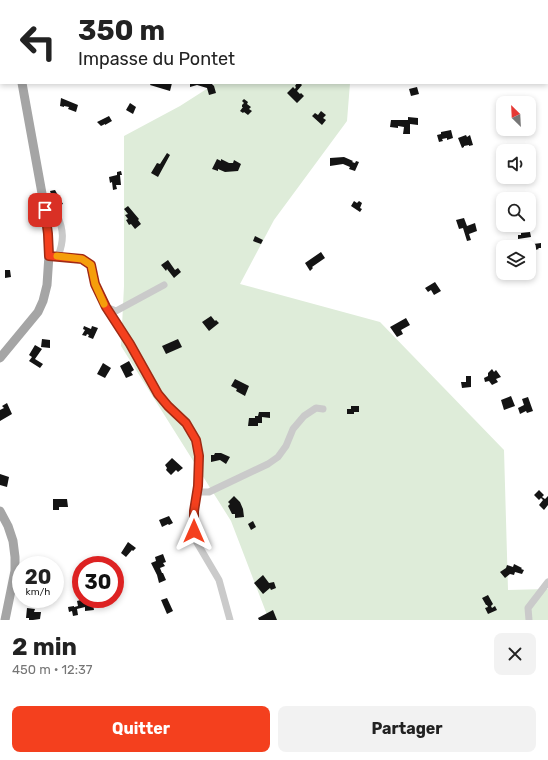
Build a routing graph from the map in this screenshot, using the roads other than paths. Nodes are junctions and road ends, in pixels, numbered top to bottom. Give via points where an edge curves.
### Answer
1 (22, 84) edge
2 (57, 215) dead end
3 (53, 256) junction
4 (164, 284) dead end
5 (106, 307) junction
6 (0, 358) edge
7 (323, 409) dead end
8 (197, 491) junction
9 (0, 511) edge
10 (548, 582) edge
11 (5, 620) edge
12 (230, 620) edge
13 (528, 620) edge

1 - 3 main road
2 - 3 street via 63,236 61,249
3 - 5 street via 82,259 91,265 95,284
3 - 6 main road via 38,312
4 - 5 street via 116,311
5 - 8 street via 158,394 186,423 196,440 199,456
7 - 8 street via 316,408 304,416 292,430 286,446 278,457 268,464 209,492
8 - 12 street via 194,511 196,541 219,580
9 - 11 main road via 13,541 15,557 15,571
10 - 13 street via 528,608

